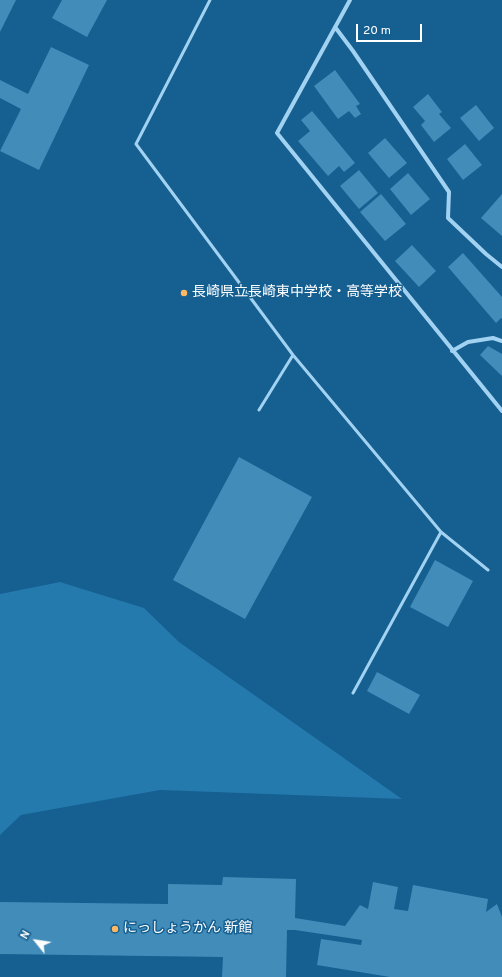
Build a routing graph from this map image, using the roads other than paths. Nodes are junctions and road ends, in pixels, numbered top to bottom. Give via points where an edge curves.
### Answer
1 (210, 0) edge
2 (350, 0) edge
3 (335, 27) junction
4 (502, 267) edge
5 (502, 341) edge
6 (452, 352) junction
7 (292, 355) junction
8 (259, 410) dead end
9 (502, 411) edge
10 (441, 532) junction
11 (488, 570) dead end
12 (353, 692) dead end

1 - 7 lane via 136,144
2 - 3 street
3 - 4 street via 449,192 448,218
3 - 6 street via 277,133
5 - 6 street via 494,338 468,342
6 - 9 street
7 - 8 lane
7 - 10 lane
10 - 11 lane
10 - 12 lane

